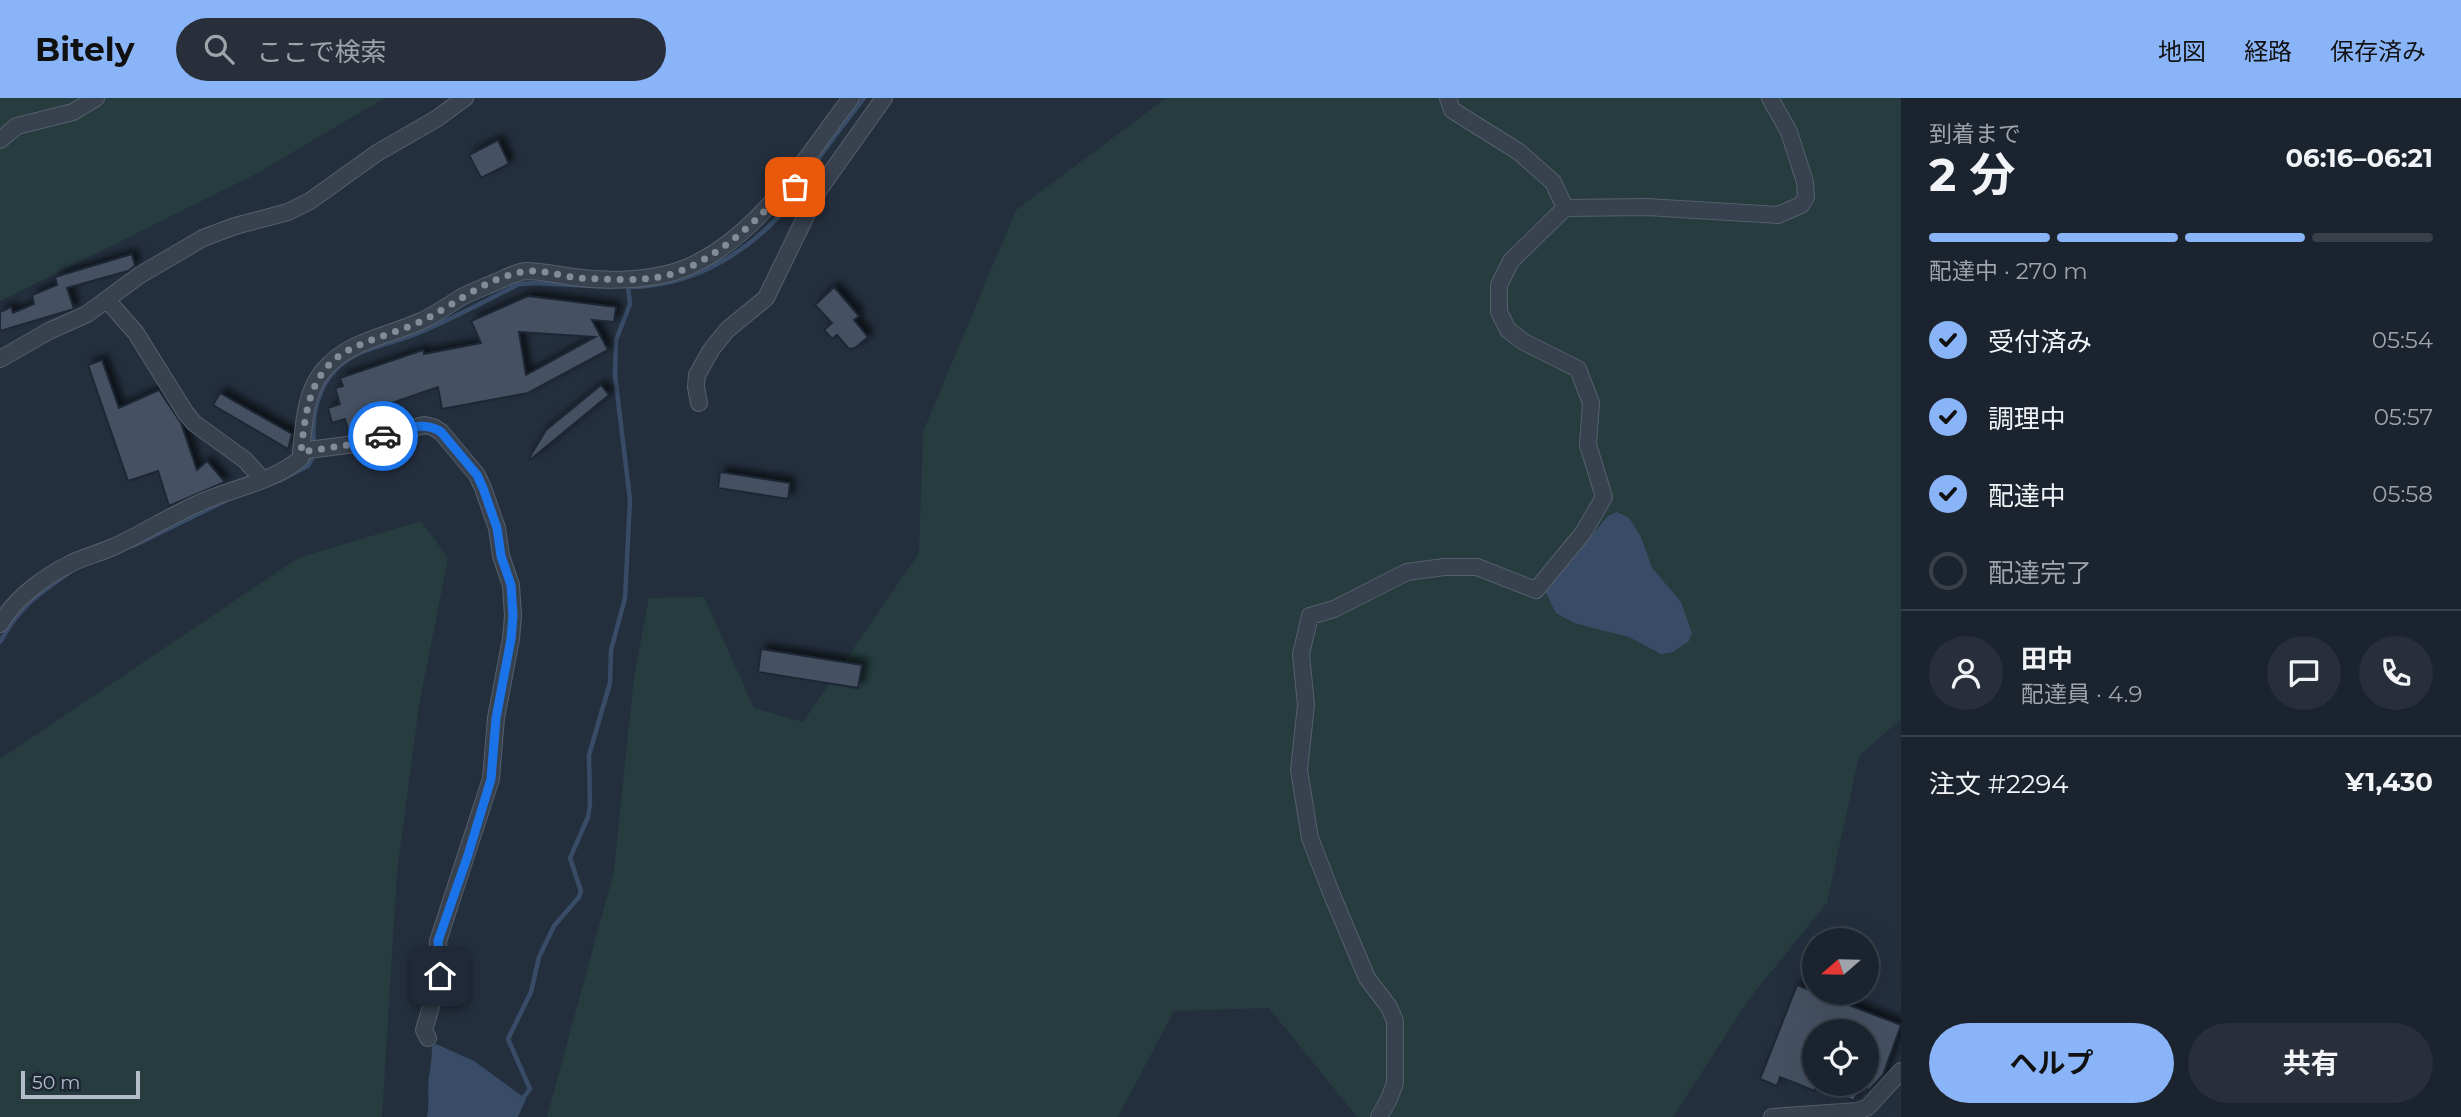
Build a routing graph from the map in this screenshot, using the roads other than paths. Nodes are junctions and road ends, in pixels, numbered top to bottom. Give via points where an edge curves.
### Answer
1 (96, 98) edge
2 (465, 98) edge
3 (851, 98) edge
4 (884, 98) edge
5 (1448, 98) edge
6 (1770, 98) edge
7 (0, 140) edge
8 (801, 190) junction
9 (1565, 208) junction
10 (107, 300) junction
11 (0, 359) edge
12 (699, 403) dead end
13 (311, 451) junction
14 (263, 480) junction
15 (0, 624) edge
16 (428, 1038) dead end
17 (1901, 1071) edge
18 (1378, 1117) edge
19 (1772, 1117) edge

1 - 7 street via 73,112 17,125
2 - 10 street via 310,201 203,238
3 - 8 street via 801,164
4 - 8 street
5 - 9 street via 1452,110 1519,152 1553,182
6 - 9 street via 1789,132 1805,182 1806,197 1801,205 1778,215 1647,207
8 - 12 street via 766,298 727,330 712,350 697,375
8 - 13 street via 736,238 669,275 587,278 523,271 464,296 422,321 354,347 323,371 312,390 305,416
9 - 18 street via 1511,261 1499,285 1499,312 1508,330 1524,342 1578,369 1591,404 1588,445 1604,496 1600,505 1536,590 1477,567 1407,572 1334,609 1310,616 1301,654 1306,705 1299,770 1311,838 1367,978 1395,1021 1395,1083
10 - 11 street
10 - 14 street via 136,333 194,423 245,460
13 - 14 street
13 - 16 street via 424,425 441,432 483,488 511,585 511,639 496,718 491,779 438,941 440,976 424,1030
14 - 15 street via 182,511 113,547 68,564 11,607
17 - 19 street via 1868,1107 1858,1111

